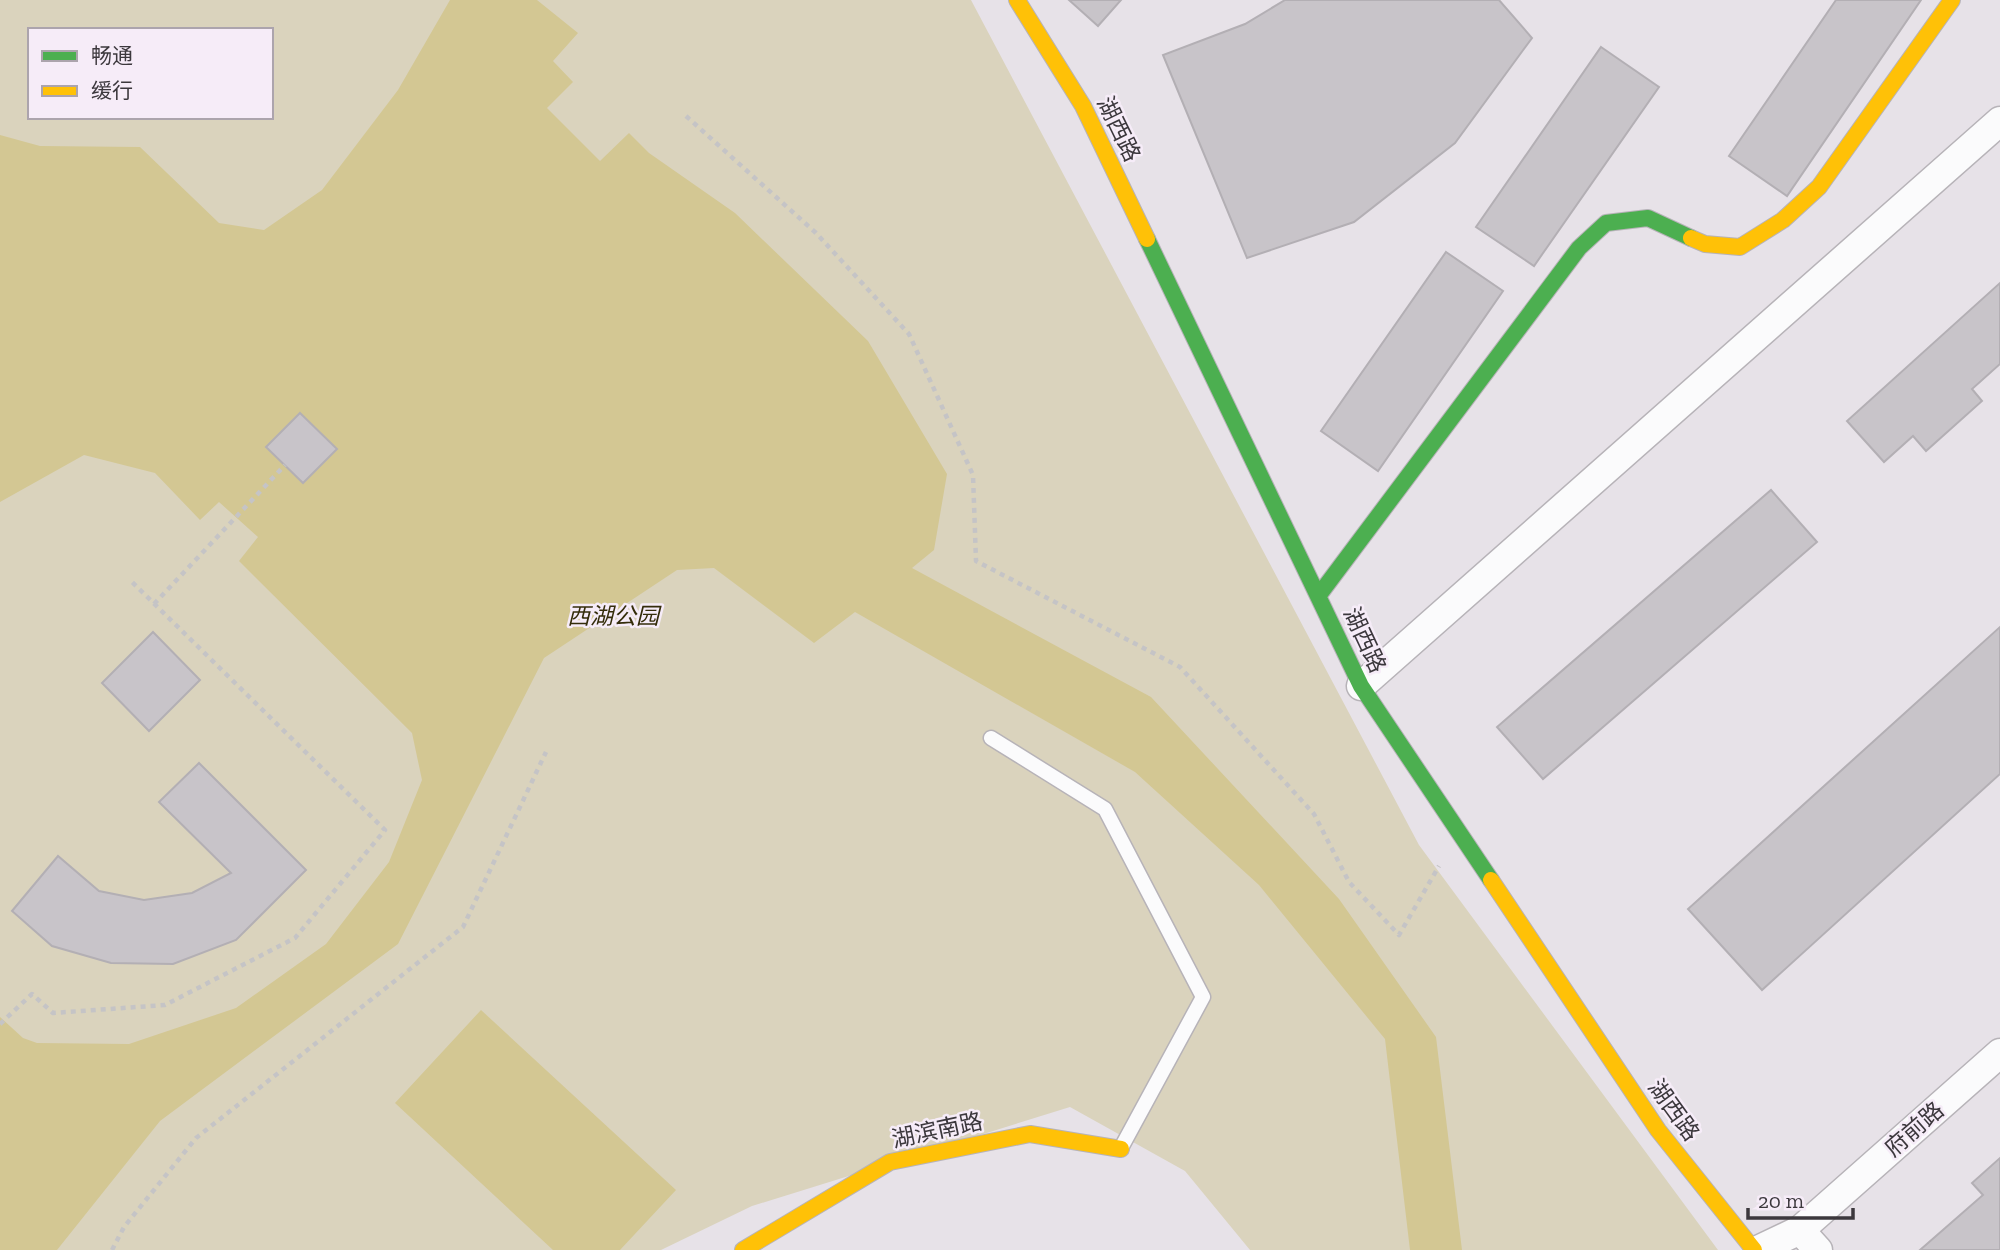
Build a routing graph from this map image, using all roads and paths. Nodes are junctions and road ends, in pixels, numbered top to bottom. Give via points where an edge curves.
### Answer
1 (1017, 0) edge
2 (1952, 0) edge
3 (686, 116) dead end
4 (2000, 121) edge
5 (285, 465) dead end
6 (132, 582) dead end
7 (1319, 595) junction
8 (154, 604) junction
9 (1361, 686) junction
10 (991, 738) dead end
11 (546, 752) dead end
12 (1459, 832) junction
13 (0, 1024) edge
14 (2000, 1053) edge
15 (1121, 1149) joint
16 (1809, 1240) edge
17 (111, 1250) edge
18 (743, 1250) edge
19 (1756, 1250) edge

1 - 7 street, 湖西路 via 1083,106
2 - 7 street via 1819,187 1783,220 1740,247 1705,244 1648,218 1605,223 1579,247
3 - 12 path via 816,233 909,334 974,475 976,561 1180,667 1314,814 1349,882 1399,935
4 - 9 street
5 - 8 path
6 - 8 path
7 - 9 street, 湖西路
8 - 13 path via 385,830 295,938 165,1004 53,1013 32,994
9 - 12 street, 湖西路
10 - 15 lane via 1105,808 1203,997
11 - 17 path via 463,927 196,1138 124,1227
12 - 19 street, 湖西路 via 1658,1130
14 - 16 street, 府前路
15 - 18 street, 湖滨南路 via 1030,1134 890,1161
16 - 19 street, 府前路

